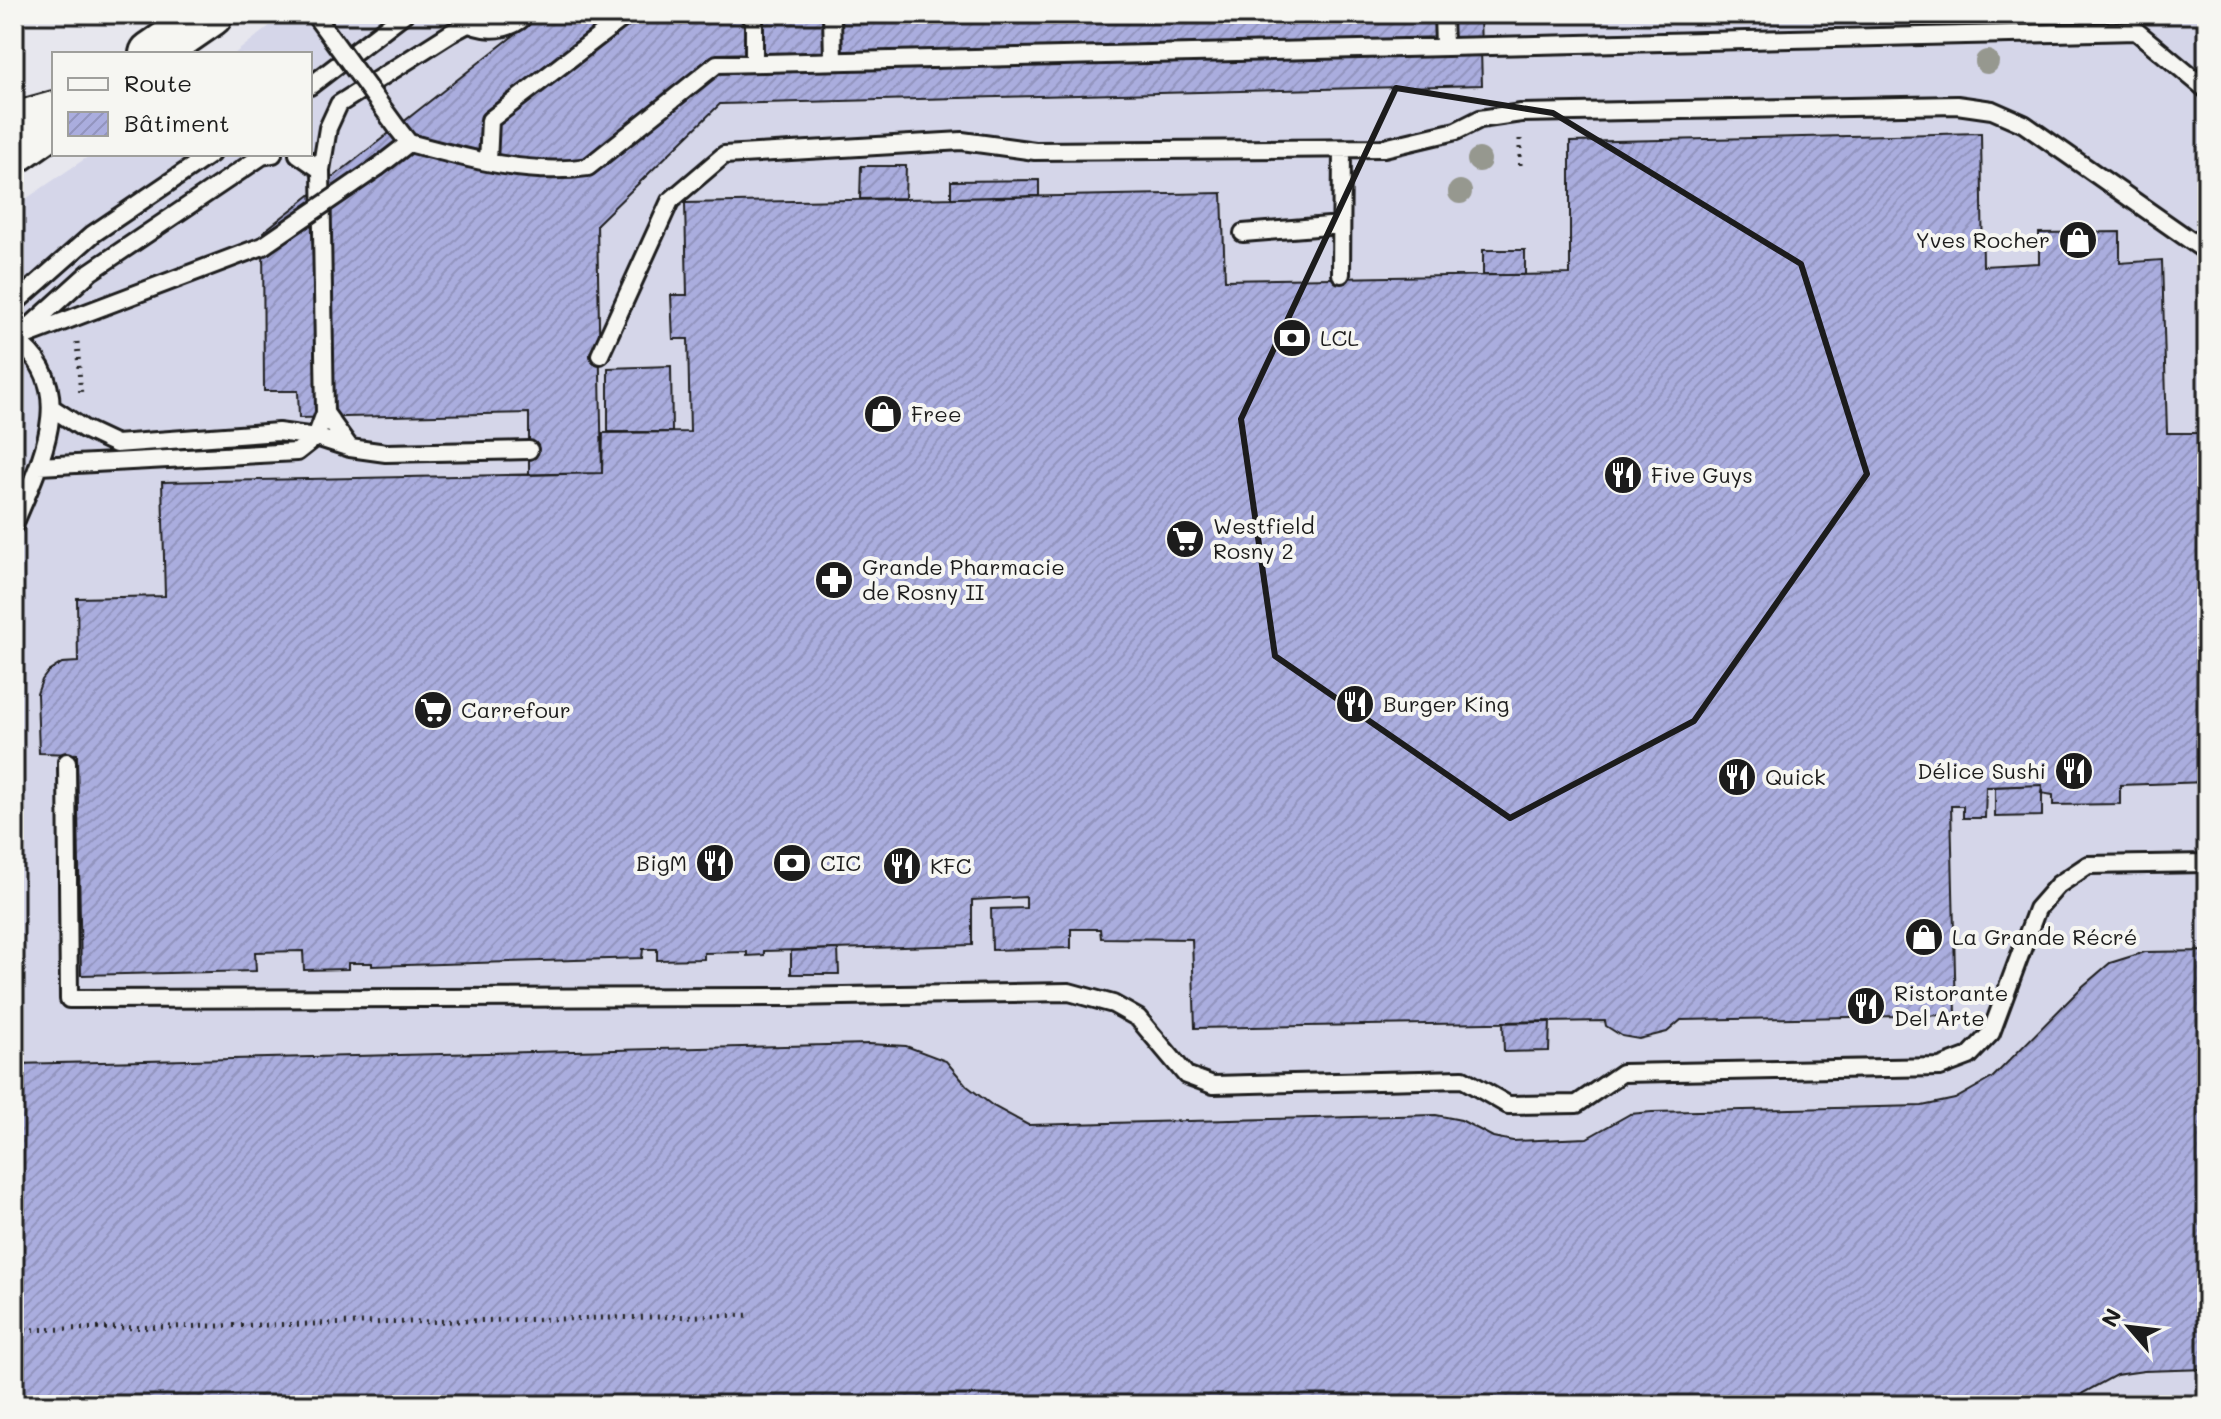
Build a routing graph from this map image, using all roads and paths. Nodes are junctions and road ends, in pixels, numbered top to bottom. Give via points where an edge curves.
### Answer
1 (210, 14) edge
2 (314, 14) edge
3 (404, 14) edge
4 (515, 14) edge
5 (628, 14) edge
6 (748, 14) edge
7 (832, 14) edge
8 (1443, 14) edge
9 (472, 17) edge
10 (1444, 46) junction
11 (155, 52) edge
12 (833, 61) junction
13 (754, 63) junction
14 (312, 84) edge
15 (2207, 90) edge
16 (52, 109) edge
17 (14, 119) edge
18 (52, 124) edge
19 (409, 143) junction
20 (1342, 149) junction
21 (14, 151) edge
22 (208, 156) edge
23 (262, 156) edge
24 (301, 156) edge
25 (488, 162) junction
26 (321, 170) junction
27 (1341, 225) junction
28 (1243, 233) dead end
29 (2207, 252) edge
30 (1341, 274) dead end
31 (14, 304) edge
32 (15, 339) edge
33 (600, 355) dead end
34 (52, 408) junction
35 (325, 413) junction
36 (316, 437) junction
37 (350, 448) junction
38 (529, 450) dead end
39 (39, 466) junction
40 (14, 525) edge
41 (67, 762) dead end
42 (2207, 863) edge
43 (753, 1315) dead end
44 (17, 1330) dead end

1 - 11 main road
2 - 19 lane, bridge
3 - 14 lane
4 - 9 street via 493,21
5 - 25 lane via 490,120
6 - 13 lane via 754,20
7 - 12 lane
8 - 10 lane
9 - 26 lane via 339,104 328,128
10 - 12 lane
10 - 15 lane via 2136,31
12 - 13 lane
13 - 25 lane via 717,64 588,167
16 - 17 street
18 - 21 main road
19 - 25 lane
19 - 32 lane, bridge via 263,246
20 - 27 lane
20 - 29 lane via 1384,148 1456,131 1480,119 1521,113 1974,107 2024,124
20 - 33 lane via 1035,151 962,141 724,155 670,201
22 - 31 lane via 93,234
23 - 32 lane via 90,272
24 - 26 lane
26 - 35 lane
27 - 28 lane
27 - 30 lane
32 - 34 lane via 48,379
34 - 36 lane via 116,444 278,432
34 - 39 lane
35 - 36 lane
35 - 37 lane
36 - 37 lane
36 - 39 lane via 297,452
37 - 38 lane via 386,453
39 - 40 lane
41 - 42 lane via 69,999 1069,992 1113,1004 1138,1018 1186,1075 1213,1085 1463,1079 1508,1105 1577,1104 1622,1073 1940,1067 1969,1056 1991,1033 2037,909 2058,885 2088,865
43 - 44 path

